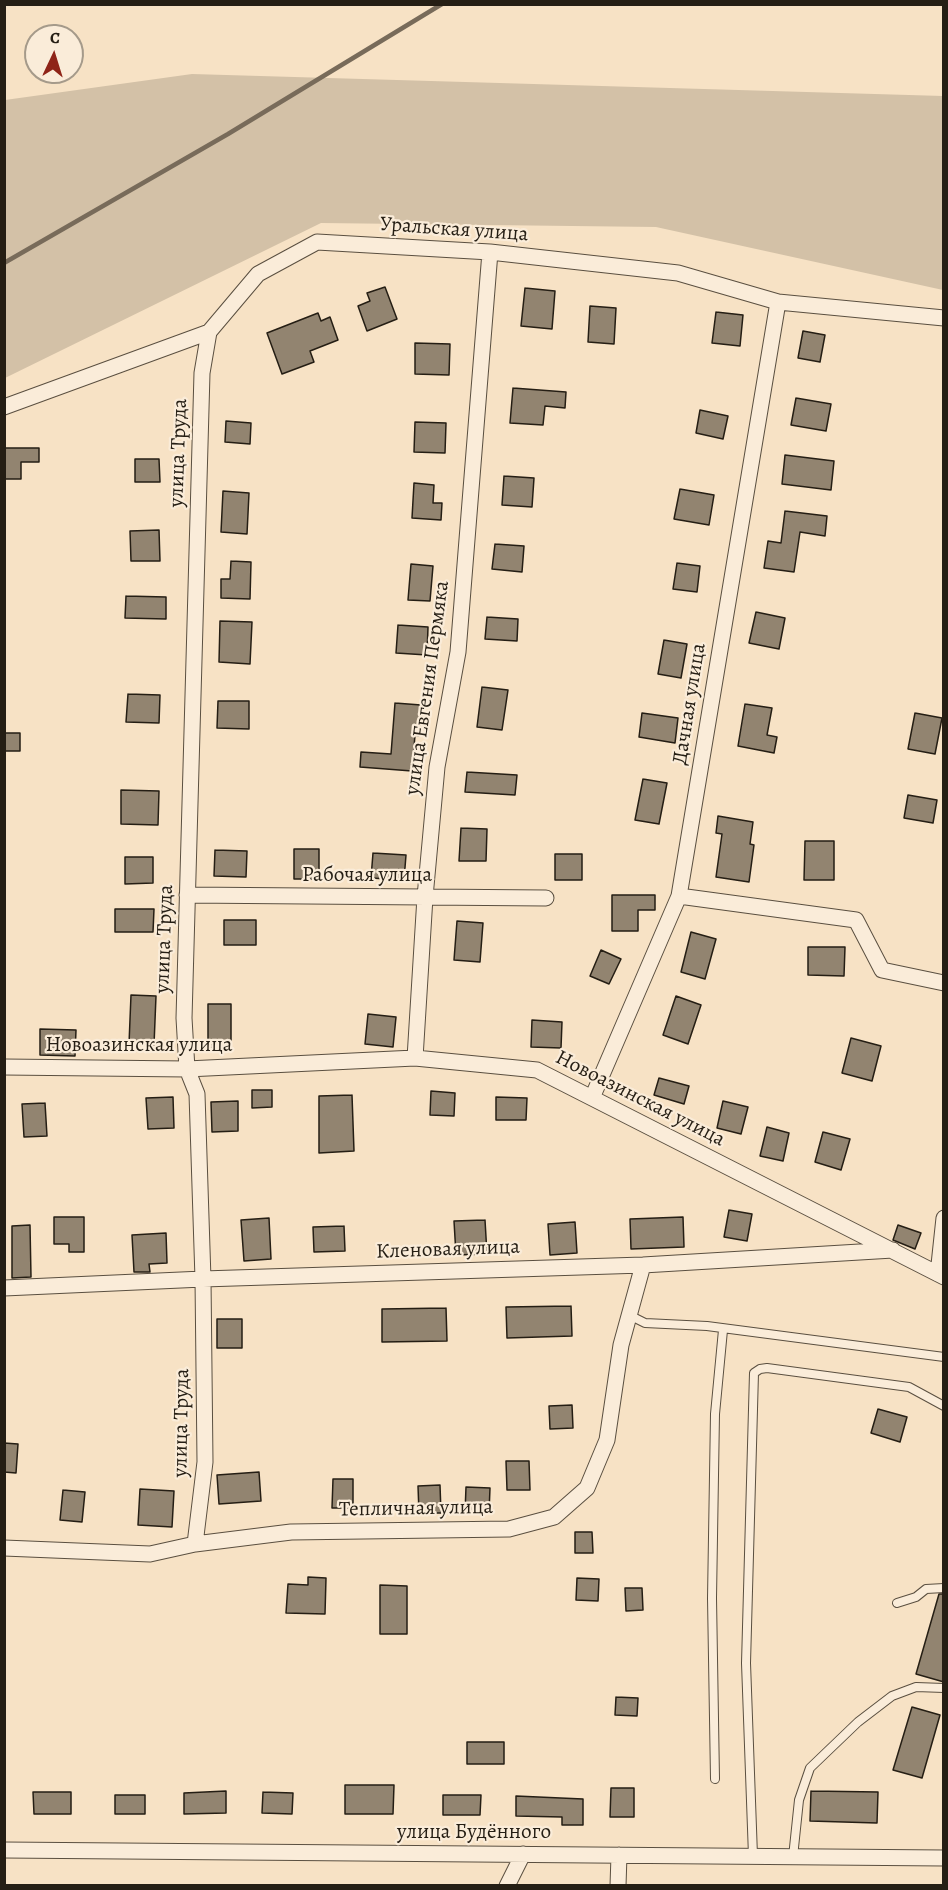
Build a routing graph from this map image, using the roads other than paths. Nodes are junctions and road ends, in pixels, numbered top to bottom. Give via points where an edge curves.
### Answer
1 (490, 252) junction
2 (778, 302) junction
3 (944, 318) edge
4 (208, 332) junction
5 (4, 407) edge
6 (187, 895) junction
7 (679, 896) junction
8 (425, 897) junction
9 (546, 898) dead end
10 (944, 983) edge
11 (415, 1058) junction
12 (4, 1067) edge
13 (187, 1069) junction
14 (592, 1098) junction
15 (944, 1218) edge
16 (893, 1250) junction
17 (644, 1264) junction
18 (941, 1275) edge
19 (203, 1279) junction
20 (4, 1288) edge
21 (629, 1315) junction
22 (723, 1330) junction
23 (944, 1357) edge
24 (944, 1406) edge
25 (195, 1544) junction
26 (4, 1548) edge
27 (944, 1588) edge
28 (897, 1603) dead end
29 (944, 1689) edge
30 (715, 1779) dead end
31 (4, 1850) edge
32 (523, 1854) junction
33 (620, 1855) junction
34 (753, 1856) junction
35 (793, 1857) junction
36 (944, 1858) edge
37 (507, 1886) edge
38 (618, 1886) edge

1 - 2 street, Уральская улица via 678,273
1 - 4 street, Уральская улица via 317,242 258,274
1 - 8 street, улица Евгения Пермяка via 458,652 437,767
2 - 3 street, Уральская улица
2 - 7 street, Дачная улица
4 - 5 street, Уральская улица
4 - 6 street, улица Труда via 202,373
6 - 8 street, Рабочая улица
6 - 13 street, улица Труда
7 - 10 street via 856,920 882,970
7 - 14 street, Дачная улица
8 - 9 street, Рабочая улица
8 - 11 street, улица Евгения Пермяка
11 - 13 street, Новоазинская улица
11 - 14 street, Новоазинская улица via 537,1070
12 - 13 street, Новоазинская улица
13 - 19 street, улица Труда via 197,1094
14 - 16 street, Новоазинская улица
15 - 18 street
16 - 17 street, Кленовая улица
16 - 18 street, Новоазинская улица
17 - 19 street, Кленовая улица
17 - 21 street, Тепличная улица
19 - 20 street, Кленовая улица
19 - 25 street, улица Труда via 205,1462
21 - 22 lane via 645,1323
21 - 25 street, Тепличная улица via 607,1440 587,1488 554,1517 508,1529 291,1532
22 - 23 lane
22 - 30 lane via 715,1414
24 - 34 lane via 909,1387 767,1368 754,1373 746,1663
25 - 26 street, Тепличная улица via 150,1554
27 - 28 lane via 926,1589
29 - 35 lane via 916,1687 892,1696 810,1768 799,1800
31 - 32 street, улица Будённого
32 - 33 street, улица Будённого
32 - 37 street
33 - 34 street, улица Будённого
33 - 38 street
34 - 35 street, улица Будённого
35 - 36 street, улица Будённого

